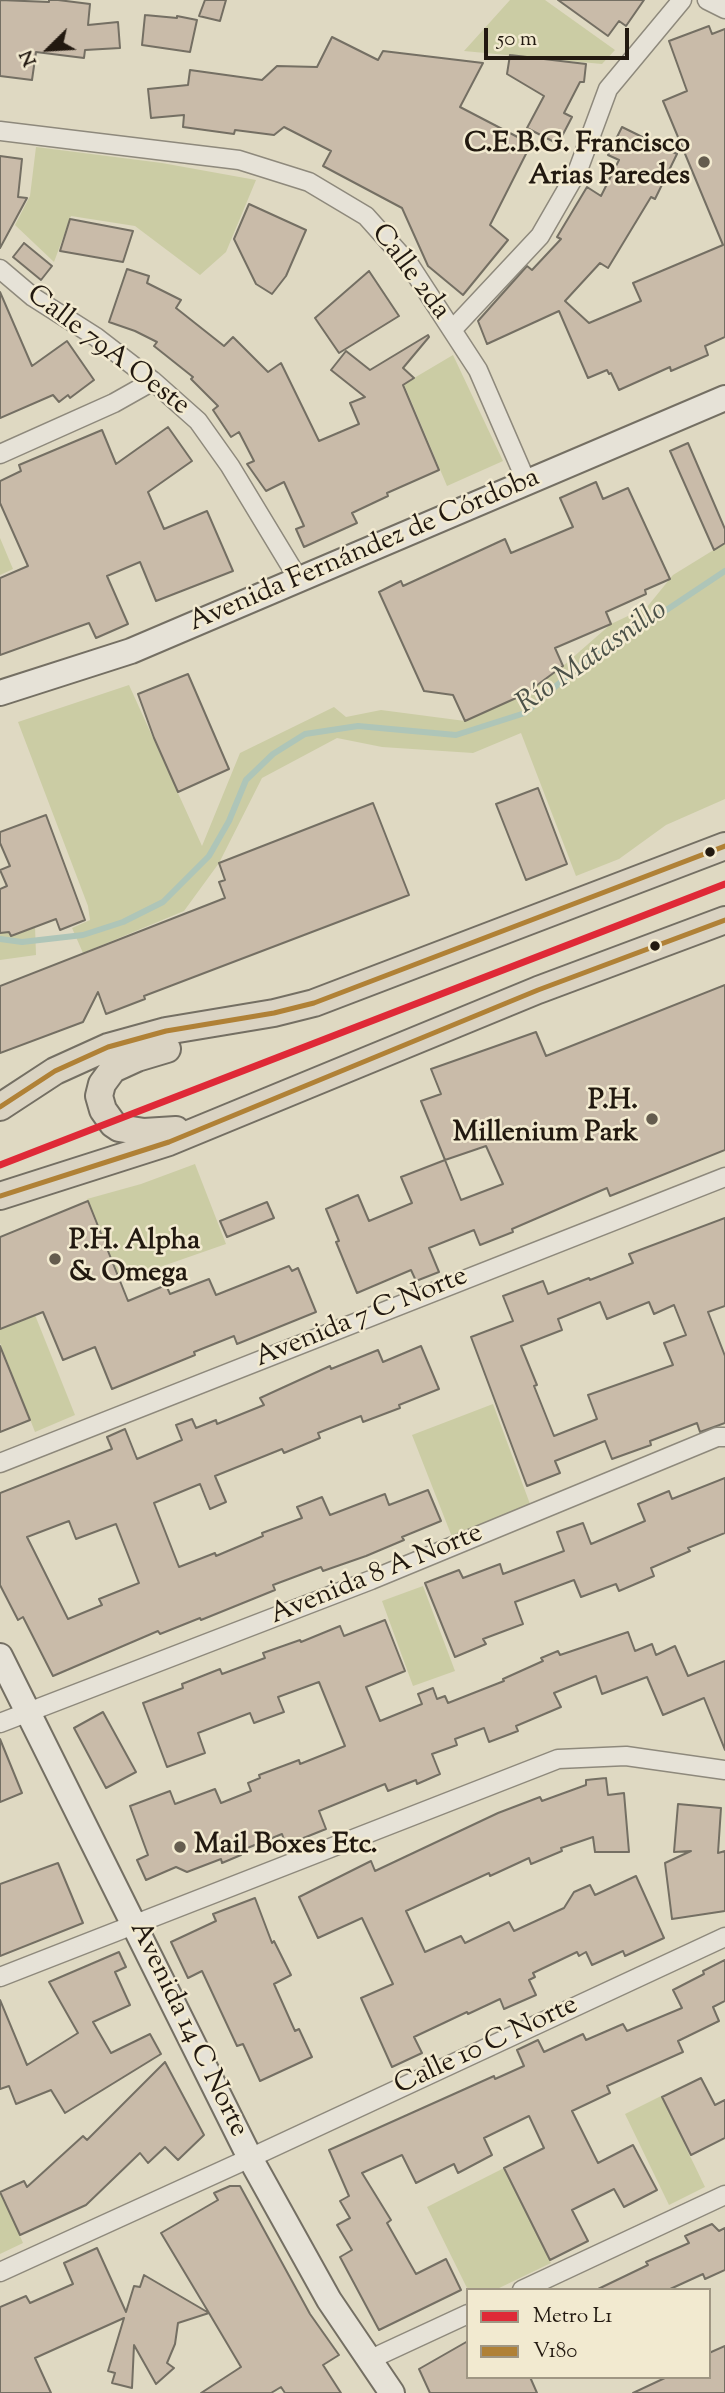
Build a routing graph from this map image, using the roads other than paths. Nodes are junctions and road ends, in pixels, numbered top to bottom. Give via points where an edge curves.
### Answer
1 (682, 0) edge
2 (707, 0) edge
3 (725, 9) edge
4 (0, 131) edge
5 (0, 269) edge
6 (452, 330) junction
7 (153, 381) junction
8 (725, 398) edge
9 (0, 454) edge
10 (527, 483) junction
11 (299, 580) junction
12 (0, 693) edge
13 (725, 846) edge
14 (725, 920) edge
15 (274, 1013) junction
16 (5, 1102) edge
17 (206, 1127) junction
18 (725, 1177) edge
19 (0, 1196) edge
20 (725, 1437) edge
21 (0, 1463) edge
22 (0, 1656) edge
23 (28, 1712) junction
24 (0, 1723) edge
25 (725, 1770) edge
26 (134, 1924) junction
27 (725, 1937) edge
28 (0, 1977) edge
29 (250, 2158) junction
30 (725, 2195) edge
31 (0, 2272) edge
32 (526, 2288) edge
33 (466, 2316) edge
34 (371, 2359) junction
35 (392, 2393) edge

1 - 6 street via 608,89 578,170 540,236
2 - 3 street
4 - 6 street, Calle 2da via 239,160 309,182 366,216 409,264
5 - 7 street, Calle 79A Oeste
6 - 10 street, Calle 2da via 478,370
7 - 9 street
7 - 11 street, Calle 79A Oeste via 198,421
8 - 10 street, Avenida Fernández de Córdoba
10 - 11 street, Avenida Fernández de Córdoba
11 - 12 street, Avenida Fernández de Córdoba via 131,651
13 - 15 main road via 340,995
14 - 17 main road via 538,990
15 - 16 main road via 166,1031 108,1047 55,1071
15 - 17 main road via 126,1062 102,1084 103,1111 119,1128 144,1132
17 - 19 main road
18 - 21 street, Avenida 7 C Norte
20 - 23 street, Avenida 8 A Norte
22 - 23 street, Avenida 14 C Norte
23 - 24 street, Avenida 8 A Norte
23 - 26 street, Avenida 14 C Norte
25 - 26 street via 626,1756 558,1759
26 - 28 street
26 - 29 street, Avenida 14 C Norte
27 - 29 street, Calle 10 C Norte
29 - 31 street, Calle 10 C Norte
29 - 34 street, Avenida 14 C Norte via 329,2300
30 - 32 street
33 - 34 street
34 - 35 street, Avenida 14 C Norte

